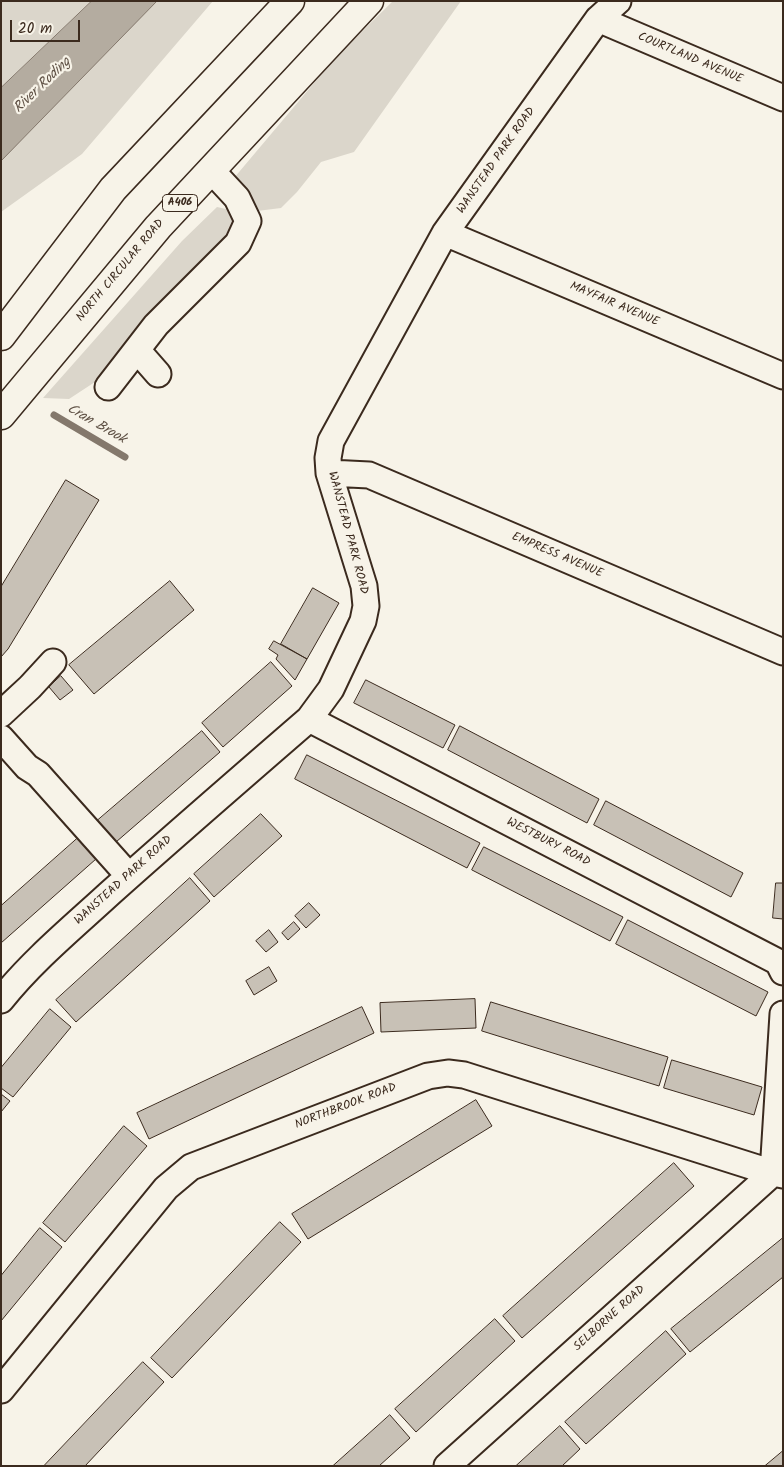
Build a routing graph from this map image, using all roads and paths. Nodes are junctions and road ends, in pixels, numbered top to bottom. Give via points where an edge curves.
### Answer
1 (290, 1) edge
2 (369, 1) edge
3 (618, 1) edge
4 (598, 19) junction
5 (783, 98) edge
6 (211, 170) junction
7 (445, 234) junction
8 (1, 336) edge
9 (136, 350) junction
10 (158, 374) dead end
11 (783, 376) edge
12 (108, 387) dead end
13 (1, 414) edge
14 (329, 473) junction
15 (783, 652) edge
16 (53, 662) dead end
17 (1, 714) edge
18 (309, 719) junction
19 (1, 738) edge
20 (129, 876) junction
21 (783, 972) edge
22 (6, 984) edge
23 (783, 1014) edge
24 (778, 1174) edge
25 (1, 1390) edge
26 (447, 1466) edge

1 - 8 highway via 113,189
2 - 6 highway, NORTH CIRCULAR ROAD / A406
3 - 4 street, WANSTEAD PARK ROAD
4 - 5 street, COURTLAND AVENUE
4 - 7 street, WANSTEAD PARK ROAD
6 - 9 street via 238,198 248,221 238,243 156,325
6 - 13 highway, NORTH CIRCULAR ROAD / A406 via 158,227
7 - 11 street, MAYFAIR AVENUE
7 - 14 street, WANSTEAD PARK ROAD via 331,441
9 - 10 street
9 - 12 street
14 - 15 street, EMPRESS AVENUE via 369,475
14 - 18 street, WANSTEAD PARK ROAD via 364,586 366,606 363,621 331,689
16 - 17 street
18 - 20 street, WANSTEAD PARK ROAD
18 - 21 street, WESTBURY ROAD via 778,962
19 - 20 street via 27,767 38,774
20 - 22 street, WANSTEAD PARK ROAD
23 - 24 street
24 - 25 street, NORTHBROOK ROAD via 464,1074 428,1076 191,1167 166,1188
24 - 26 street, SELBORNE ROAD

